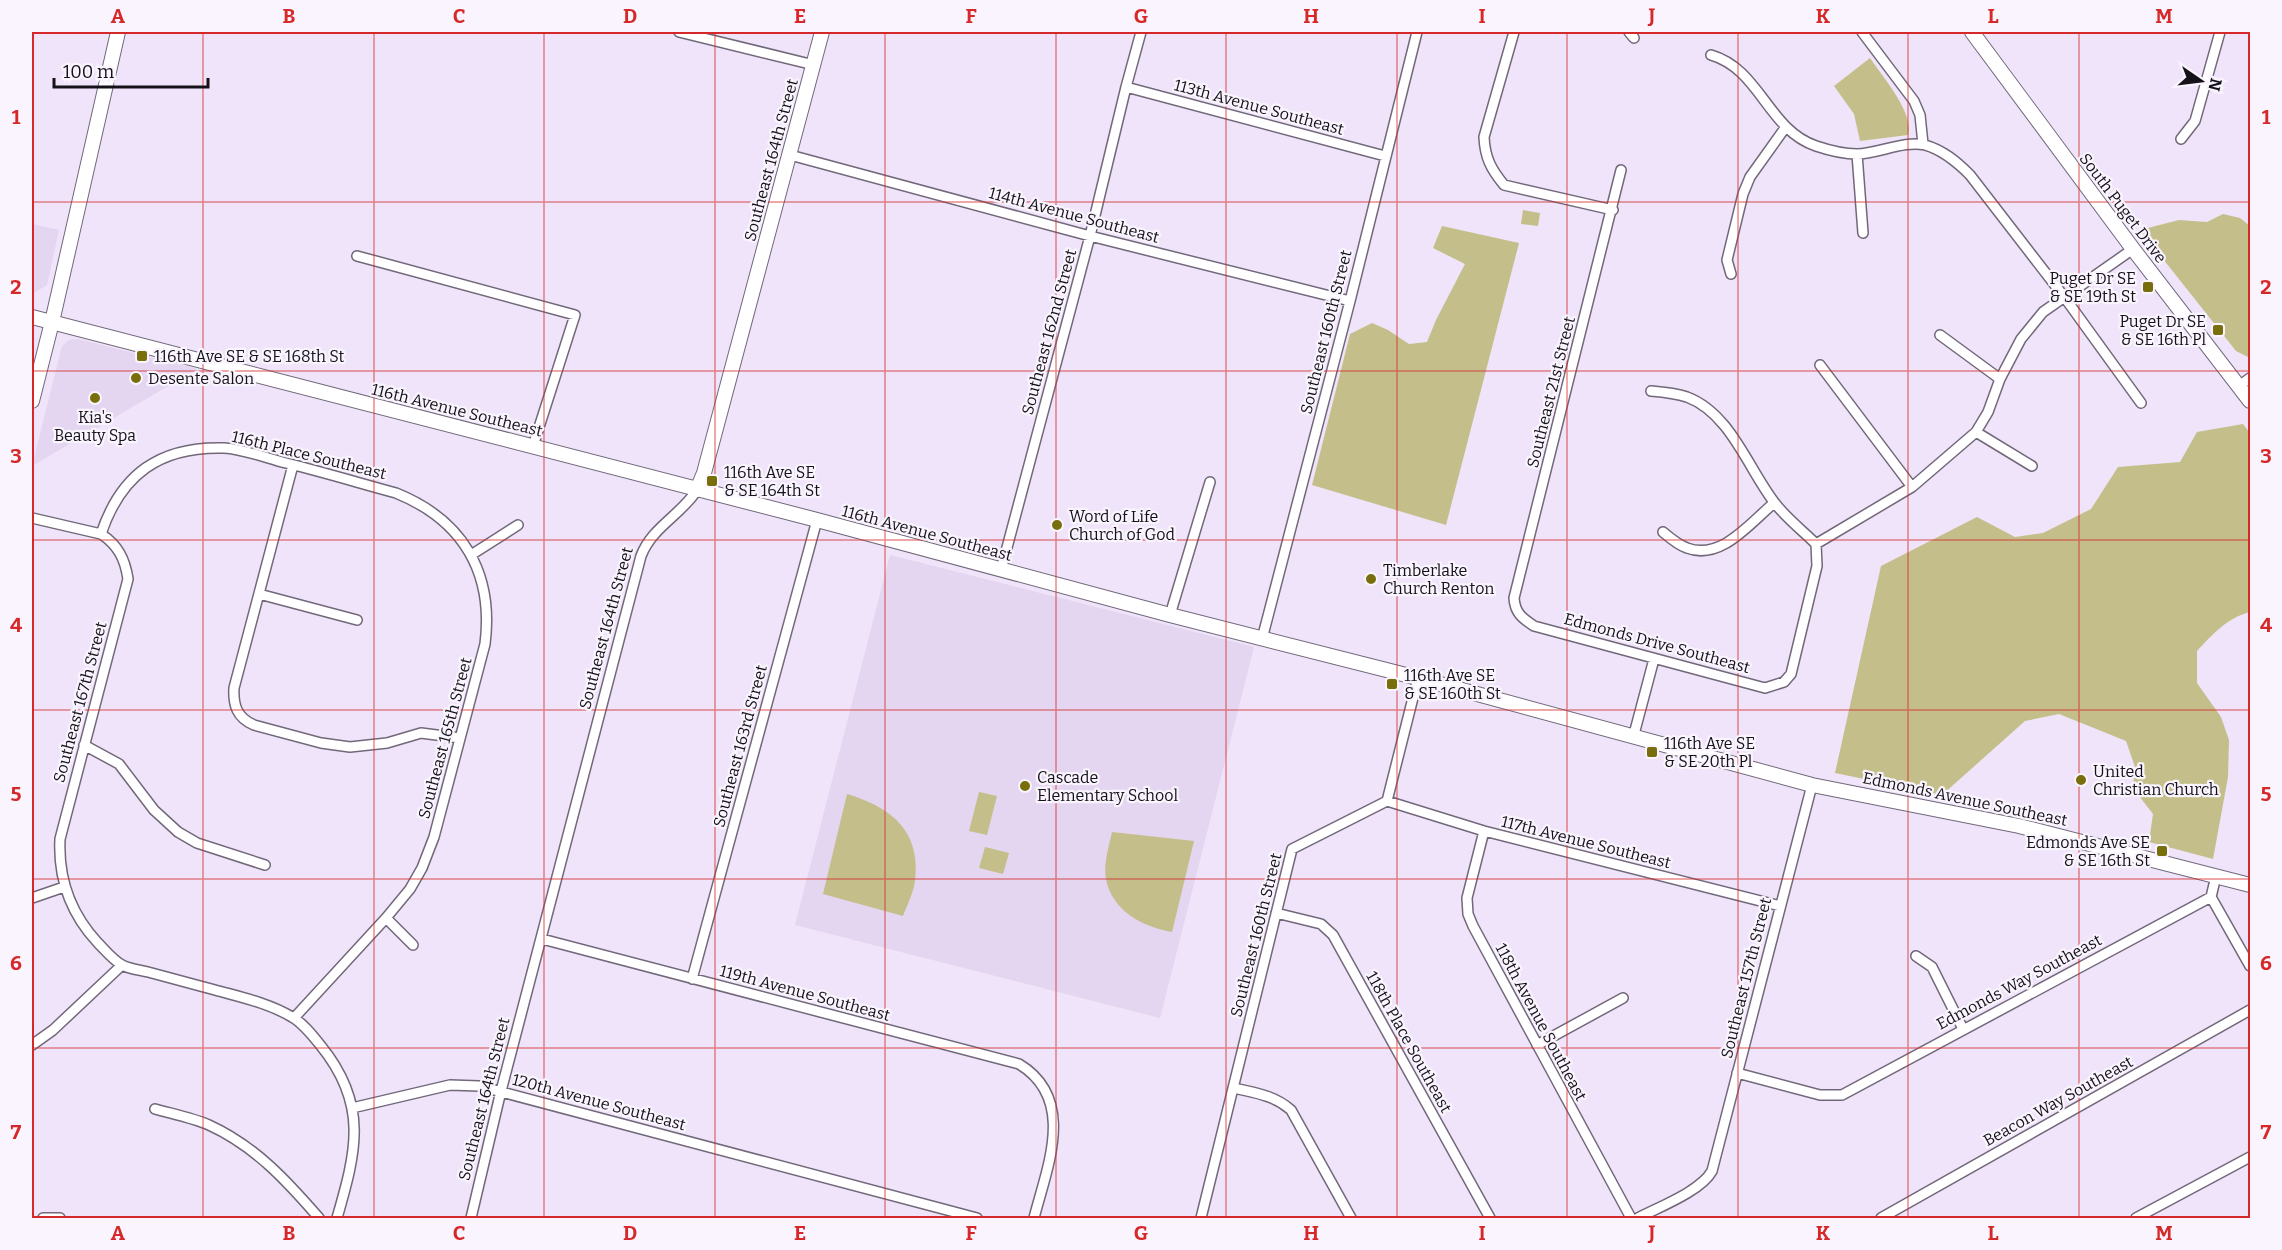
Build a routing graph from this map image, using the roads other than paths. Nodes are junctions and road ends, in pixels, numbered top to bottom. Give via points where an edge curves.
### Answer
1 (118, 32) edge
2 (678, 32) edge
3 (822, 32) edge
4 (1141, 32) edge
5 (1417, 32) edge
6 (1514, 32) edge
7 (1862, 32) edge
8 (1972, 32) edge
9 (2220, 32) edge
10 (1712, 55) dead end
11 (814, 65) junction
12 (1126, 87) junction
13 (1785, 128) junction
14 (2181, 139) dead end
15 (1923, 144) junction
16 (1857, 154) junction
17 (790, 155) junction
18 (1385, 156) junction
19 (1621, 170) dead end
20 (1613, 210) junction
21 (1863, 233) dead end
22 (1090, 236) junction
23 (2133, 249) junction
24 (357, 256) dead end
25 (1731, 274) dead end
26 (2065, 298) junction
27 (1350, 301) junction
28 (32, 316) edge
29 (52, 322) junction
30 (1940, 336) dead end
31 (1820, 365) dead end
32 (2000, 379) junction
33 (2245, 382) edge
34 (1651, 391) dead end
35 (32, 401) edge
36 (2250, 401) edge
37 (2140, 403) dead end
38 (1976, 432) junction
39 (533, 446) junction
40 (293, 465) junction
41 (2032, 466) dead end
42 (1210, 482) dead end
43 (1912, 487) junction
44 (697, 490) junction
45 (1774, 503) junction
46 (32, 518) edge
47 (817, 520) junction
48 (518, 525) dead end
49 (1663, 532) dead end
50 (101, 534) junction
51 (1816, 544) junction
52 (471, 555) junction
53 (1002, 570) junction
54 (259, 594) junction
55 (1170, 615) junction
56 (1523, 619) joint
57 (357, 620) dead end
58 (1262, 639) junction
59 (1654, 659) junction
60 (1418, 678) junction
61 (460, 738) junction
62 (1633, 738) junction
63 (84, 745) junction
64 (1812, 785) junction
65 (1387, 801) junction
66 (1484, 831) junction
67 (265, 865) dead end
68 (2216, 876) junction
69 (2250, 885) edge
70 (64, 887) junction
71 (2211, 897) junction
72 (32, 898) edge
73 (1780, 906) junction
74 (1276, 913) junction
75 (386, 918) junction
76 (542, 939) junction
77 (413, 945) dead end
78 (1916, 956) dead end
79 (122, 965) junction
80 (2250, 966) edge
81 (692, 979) junction
82 (1623, 999) dead end
83 (2250, 1010) edge
84 (294, 1018) junction
85 (1963, 1029) junction
86 (32, 1045) edge
87 (1537, 1045) junction
88 (1737, 1073) junction
89 (1234, 1088) junction
90 (501, 1091) junction
91 (352, 1108) junction
92 (155, 1109) dead end
93 (2250, 1157) edge
94 (43, 1218) edge
95 (60, 1218) edge
96 (319, 1218) edge
97 (337, 1218) edge
98 (471, 1218) edge
99 (977, 1218) edge
100 (1034, 1218) edge
101 (1201, 1218) edge
102 (1351, 1218) edge
103 (1490, 1218) edge
104 (1631, 1218) edge
105 (1638, 1218) edge
106 (1881, 1218) edge
107 (2136, 1218) edge

1 - 29 street
2 - 11 street
3 - 11 street, Southeast 164th Street
4 - 12 street, Southeast 162nd Street
5 - 18 street, Southeast 160th Street
6 - 20 street via 1484,137 1492,171 1504,185
7 - 15 street via 1914,101 1920,115
8 - 23 street, South Puget Drive
9 - 14 street via 2195,121
10 - 13 street via 1728,61 1743,74
11 - 17 street, Southeast 164th Street
12 - 18 street, 113th Avenue Southeast
12 - 22 street, Southeast 162nd Street
13 - 16 street via 1815,146
13 - 25 street via 1750,177 1727,260
15 - 16 street
15 - 26 street via 1954,160 1970,175
16 - 21 street
17 - 22 street, 114th Avenue Southeast
17 - 44 street, Southeast 164th Street
18 - 27 street, Southeast 160th Street
19 - 20 street, Southeast 21st Street
20 - 56 street, Southeast 21st Street via 1514,598 1515,609
22 - 27 street, 114th Avenue Southeast
22 - 53 street, Southeast 162nd Street
23 - 26 street
23 - 33 street, South Puget Drive
24 - 39 street via 575,315
26 - 32 street via 2043,312 2021,339
26 - 37 street
27 - 58 street, Southeast 160th Street
28 - 29 street, 116th Avenue Southeast
29 - 35 street
29 - 39 street, 116th Avenue Southeast
30 - 32 street
31 - 43 street
32 - 38 street
33 - 36 street, South Puget Drive
34 - 45 street via 1689,398 1708,409 1727,429
38 - 41 street
38 - 43 street
39 - 44 street, 116th Avenue Southeast
40 - 50 street, 116th Place Southeast via 226,448 174,454 143,469 128,482 109,510
40 - 52 street, 116th Place Southeast via 416,501 450,527
40 - 54 street
42 - 55 street
43 - 51 street
44 - 47 street, 116th Avenue Southeast
44 - 76 street, Southeast 164th Street via 651,538 641,556
45 - 49 street via 1713,551 1684,547
45 - 51 street
46 - 50 street
47 - 53 street, 116th Avenue Southeast
47 - 81 street, Southeast 163rd Street
48 - 52 street
50 - 63 street, Southeast 167th Street via 123,557 128,579
51 - 59 street, Edmonds Drive Southeast via 1817,566 1791,674 1784,682 1765,688
52 - 61 street, Southeast 165th Street via 488,609 487,627
53 - 55 street, 116th Avenue Southeast
54 - 57 street
54 - 61 street via 234,688 235,705 245,721 338,747 371,746 421,733
55 - 58 street, 116th Avenue Southeast
56 - 59 street, Edmonds Drive Southeast via 1534,626
58 - 60 street, 116th Avenue Southeast
59 - 62 street
60 - 62 street, 116th Avenue Southeast
60 - 65 street
61 - 75 street, Southeast 165th Street via 429,852 410,889
62 - 64 street, 116th Avenue Southeast
63 - 67 street via 119,764 154,810 178,832 197,843
63 - 70 street, Southeast 167th Street via 60,839
64 - 68 street, Edmonds Avenue Southeast via 2029,828
64 - 73 street, Southeast 157th Street
65 - 66 street, 117th Avenue Southeast
65 - 74 street, Southeast 160th Street via 1292,849
66 - 73 street, 117th Avenue Southeast
66 - 87 street, 118th Avenue Southeast via 1467,898 1468,914
68 - 69 street, Edmonds Avenue Southeast
68 - 71 street
70 - 72 street
70 - 79 street, Southeast 167th Street via 88,933
71 - 80 street
71 - 85 street, Edmonds Way Southeast
73 - 88 street, Southeast 157th Street
74 - 89 street, Southeast 160th Street
74 - 103 street, 118th Place Southeast via 1321,924 1333,935
75 - 77 street
75 - 84 street, Southeast 165th Street
76 - 81 street, 119th Avenue Southeast
76 - 90 street, Southeast 164th Street
78 - 85 street via 1932,967
79 - 84 street via 246,998
79 - 86 street
81 - 100 street, 119th Avenue Southeast via 1019,1064 1032,1071 1048,1094 1055,1122
82 - 87 street
83 - 106 street, Beacon Way Southeast
84 - 91 street via 339,1070
85 - 88 street, Edmonds Way Southeast via 1842,1095 1820,1095
87 - 104 street, 118th Avenue Southeast
88 - 105 street, Southeast 157th Street via 1708,1178
89 - 101 street, Southeast 160th Street
89 - 102 street via 1270,1096 1291,1110
90 - 91 street, 120th Avenue Southeast via 450,1084
90 - 98 street, Southeast 164th Street
90 - 99 street, 120th Avenue Southeast
91 - 97 street via 354,1154
92 - 96 street via 208,1124 247,1145 280,1173
93 - 107 street
94 - 95 street

